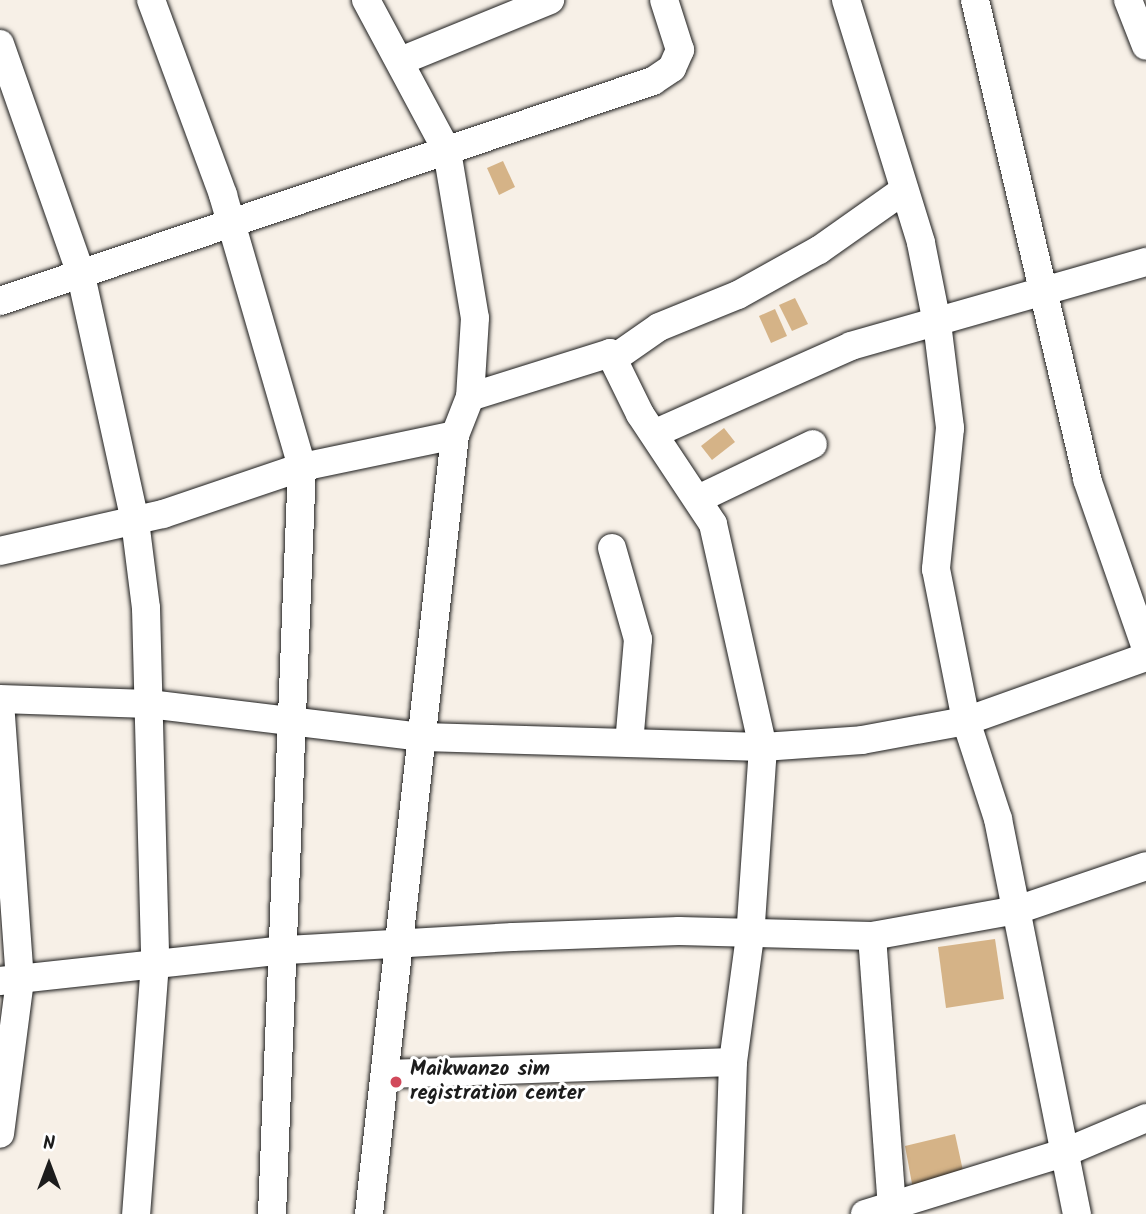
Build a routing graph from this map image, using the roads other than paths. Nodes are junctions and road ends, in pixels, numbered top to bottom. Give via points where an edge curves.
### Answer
1 (151, 0) edge
2 (366, 0) edge
3 (550, 0) edge
4 (664, 0) edge
5 (846, 0) edge
6 (975, 0) edge
7 (1128, 0) edge
8 (0, 44) edge
9 (1146, 46) edge
10 (403, 61) junction
11 (447, 150) junction
12 (904, 190) junction
13 (230, 223) junction
14 (1146, 262) edge
15 (80, 271) junction
16 (1041, 292) junction
17 (0, 301) edge
18 (937, 323) junction
19 (615, 357) junction
20 (470, 397) junction
21 (658, 432) junction
22 (455, 435) junction
23 (813, 444) dead end
24 (302, 467) junction
25 (700, 498) junction
26 (135, 521) junction
27 (612, 548) dead end
28 (0, 551) edge
29 (1146, 648) edge
30 (1146, 657) edge
31 (0, 700) edge
32 (149, 704) junction
33 (966, 721) junction
34 (293, 722) junction
35 (423, 737) junction
36 (629, 743) junction
37 (763, 747) junction
38 (1146, 866) edge
39 (1017, 910) junction
40 (750, 936) junction
41 (872, 936) junction
42 (402, 946) junction
43 (287, 950) junction
44 (155, 963) junction
45 (10, 981) edge
46 (733, 1062) junction
47 (387, 1074) junction
48 (1146, 1118) edge
49 (0, 1134) edge
50 (1066, 1152) junction
51 (878, 1212) edge
52 (136, 1214) edge
53 (272, 1214) edge
54 (369, 1214) edge
55 (728, 1214) edge
56 (1077, 1214) edge

1 - 13 street
2 - 10 street
3 - 10 street
4 - 11 street via 680,50 672,68 653,81
5 - 12 street
6 - 16 street
7 - 9 street
8 - 15 street
10 - 11 street
11 - 13 street
11 - 20 street via 475,317
12 - 18 street
12 - 19 street via 819,250 738,295 659,327
13 - 15 street
13 - 24 street
14 - 16 street
15 - 17 street
15 - 26 street
16 - 18 street
16 - 29 street via 1087,479
18 - 21 street via 831,354
18 - 33 street via 950,428 936,569
19 - 20 street via 597,354
19 - 21 street via 640,414
20 - 22 street
21 - 25 street
22 - 24 street
22 - 35 street
23 - 25 street
24 - 26 street
24 - 34 street
25 - 37 street via 713,524
26 - 28 street
26 - 32 street
27 - 36 street via 638,639
30 - 33 street
31 - 32 street
31 - 45 street
32 - 34 street
32 - 44 street
33 - 37 street via 862,740
33 - 39 street via 998,818
34 - 35 street
34 - 43 street
35 - 36 street
35 - 42 street
36 - 37 street
37 - 40 street
38 - 39 street
39 - 41 street
39 - 50 street
40 - 41 street
40 - 42 street via 665,932
40 - 46 street
41 - 51 street
42 - 43 street
42 - 47 street
43 - 44 street
43 - 53 street
44 - 45 street
44 - 52 street
45 - 49 street
46 - 47 street
46 - 55 street
47 - 54 street
48 - 50 street
50 - 51 street
50 - 56 street

